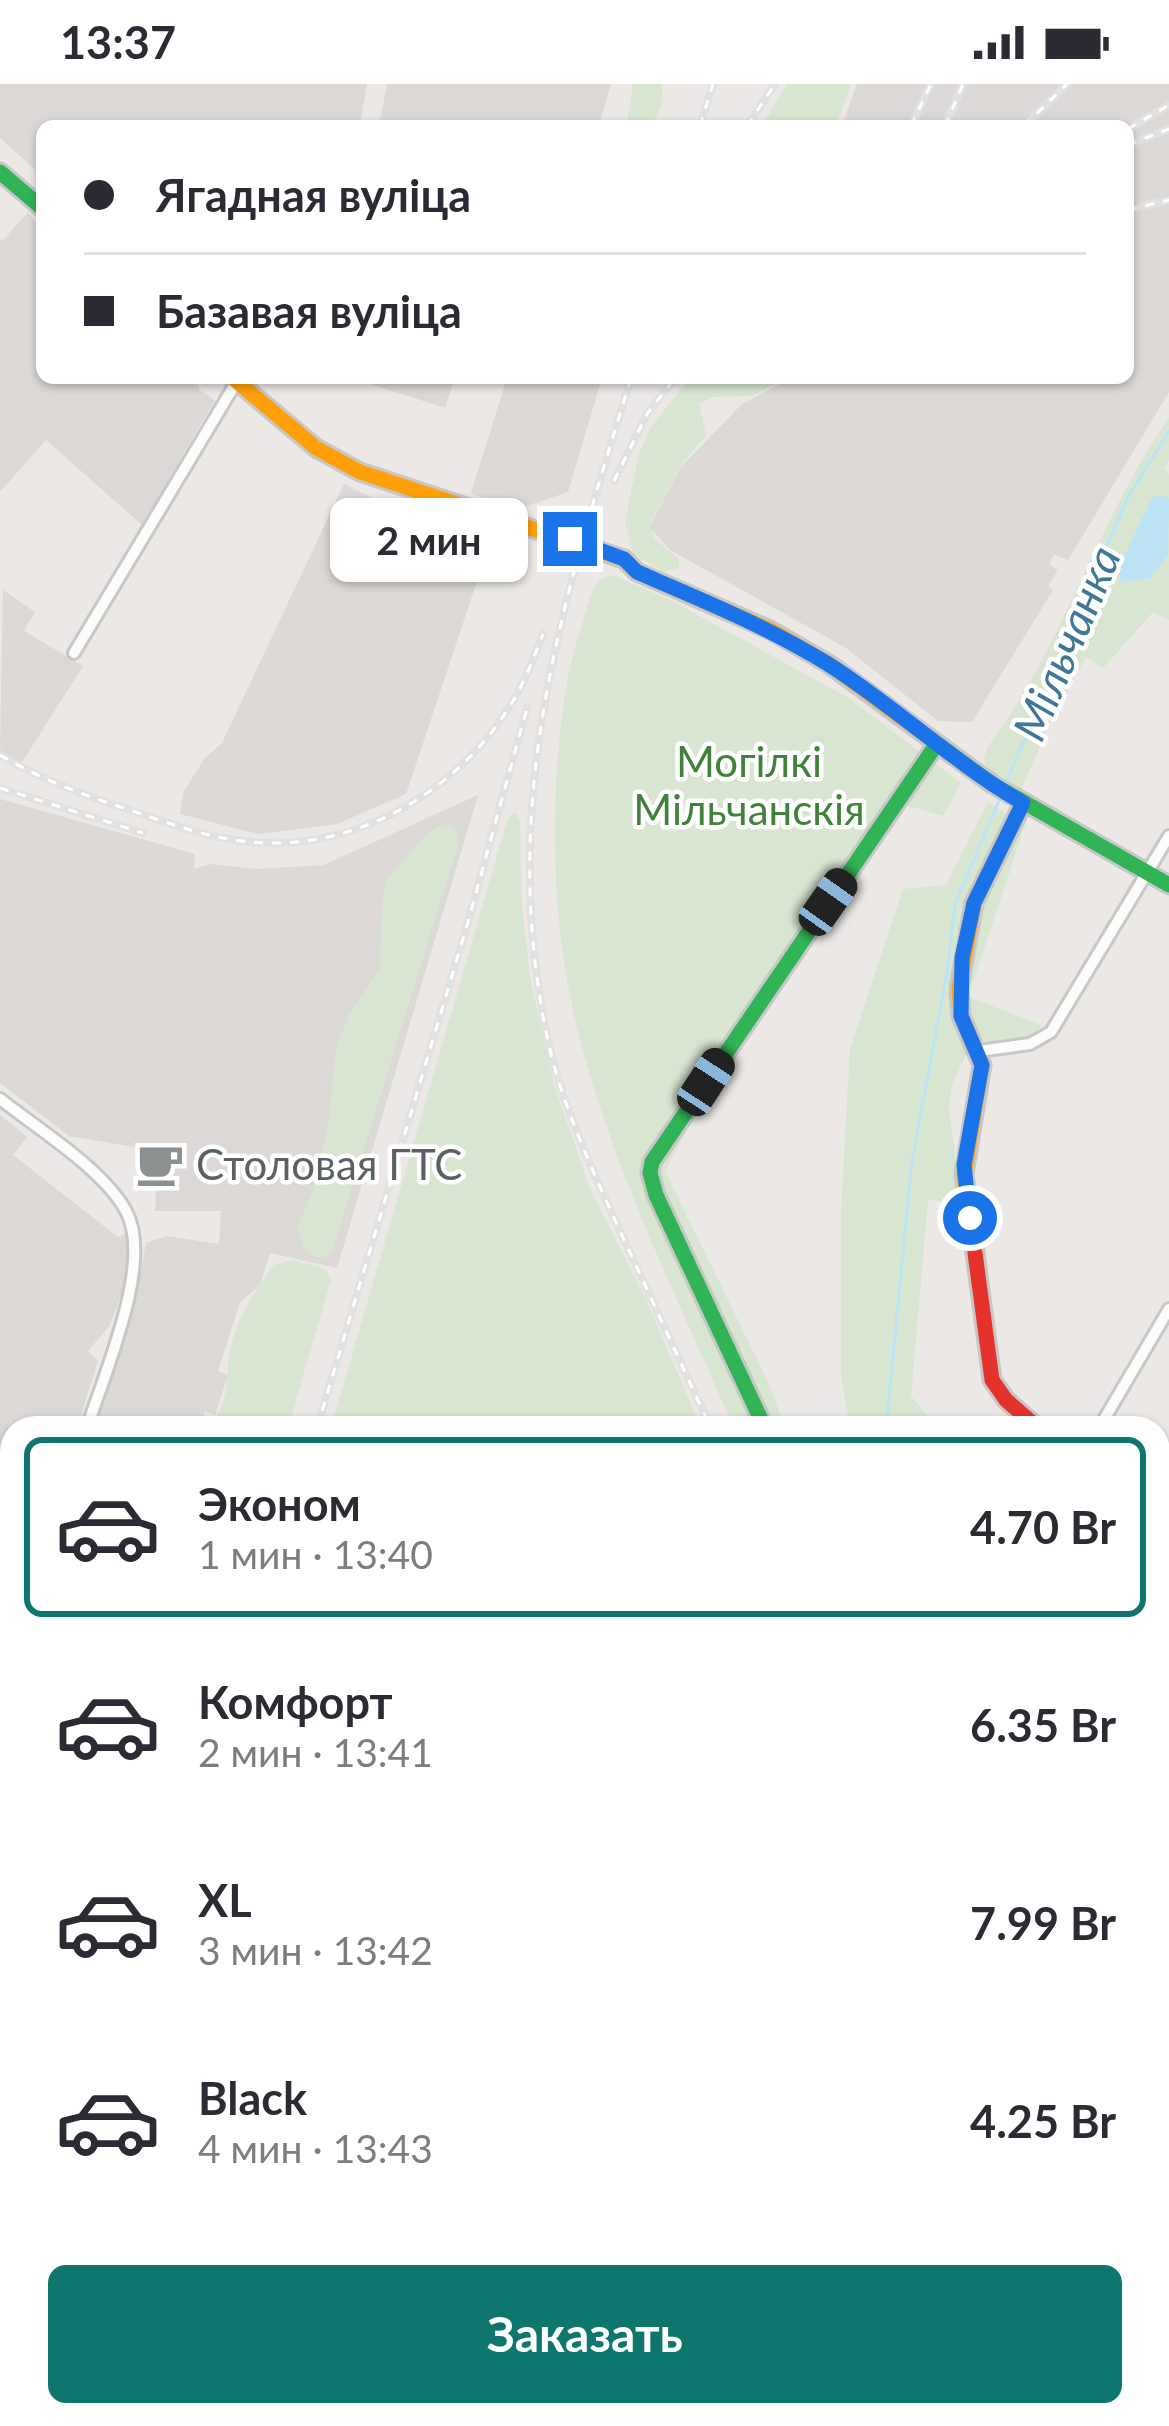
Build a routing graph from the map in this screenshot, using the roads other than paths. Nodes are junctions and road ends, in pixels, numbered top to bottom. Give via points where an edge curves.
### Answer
1 (0, 172) edge
2 (36, 203) edge
3 (233, 384) edge
4 (240, 384) edge
5 (74, 653) dead end
6 (936, 745) junction
7 (1020, 801) junction
8 (1169, 836) edge
9 (1145, 872) junction
10 (1169, 886) edge
11 (979, 1051) junction
12 (0, 1100) edge
13 (1169, 1309) edge
14 (91, 1416) edge
15 (759, 1416) edge
16 (1024, 1416) edge
17 (1107, 1416) edge

1 - 2 street
3 - 5 street
4 - 6 street via 316,448 360,472 612,554 770,630 884,701
6 - 7 street
6 - 15 street via 652,1162 656,1196
7 - 9 street
7 - 11 street via 967,929 959,1002
8 - 9 street
9 - 10 street
9 - 11 street via 1051,1032 1030,1044
11 - 16 street via 964,1174 992,1380
12 - 14 street via 104,1184 134,1229 135,1272
13 - 17 street

